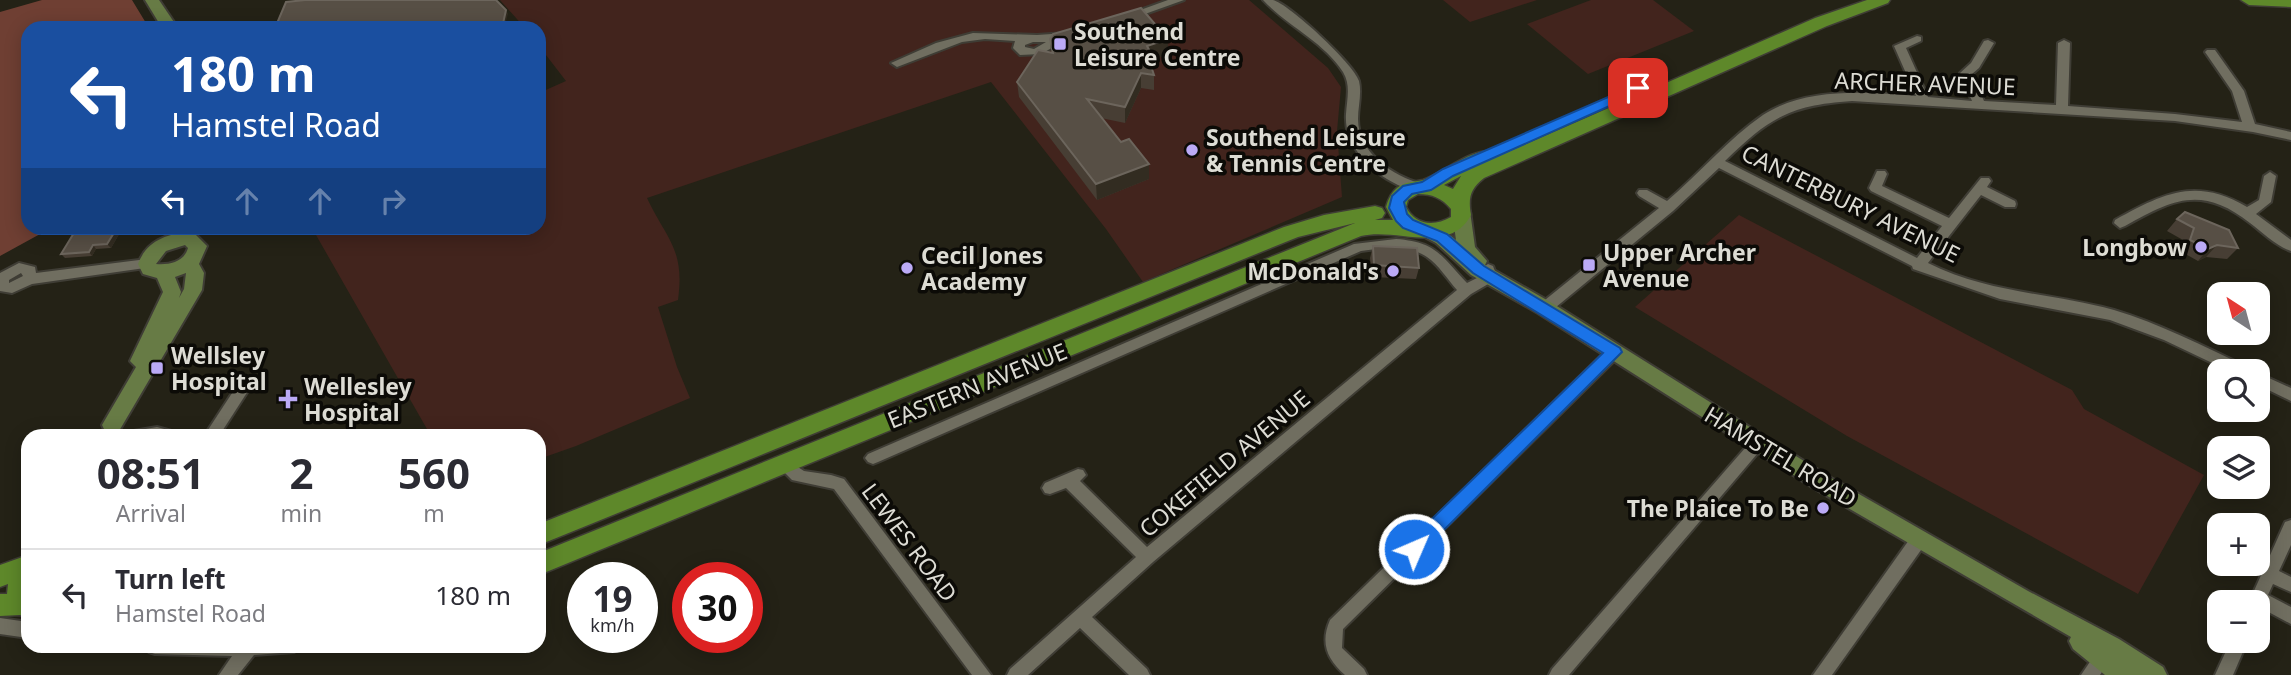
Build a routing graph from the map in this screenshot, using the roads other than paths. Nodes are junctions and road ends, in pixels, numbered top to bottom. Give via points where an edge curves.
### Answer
1 (152, 0) edge
2 (1179, 0) edge
3 (1268, 0) edge
4 (1843, 0) edge
5 (1882, 0) edge
6 (2249, 0) edge
7 (2291, 2) edge
8 (1117, 20) edge
9 (166, 21) edge
10 (1080, 32) edge
11 (1917, 39) dead end
12 (1988, 43) dead end
13 (2064, 43) dead end
14 (2211, 52) dead end
15 (897, 63) dead end
16 (1924, 101) junction
17 (1980, 106) junction
18 (2062, 110) junction
19 (2249, 126) junction
20 (2291, 136) edge
21 (1719, 163) junction
22 (1387, 174) junction
23 (1881, 174) dead end
24 (2270, 176) dead end
25 (1422, 186) junction
26 (1643, 193) dead end
27 (1397, 202) junction
28 (2010, 204) dead end
29 (1460, 207) junction
30 (1668, 208) junction
31 (2246, 214) junction
32 (2120, 223) dead end
33 (1952, 225) junction
34 (1421, 229) junction
35 (190, 235) edge
36 (166, 236) edge
37 (2291, 246) edge
38 (1472, 261) junction
39 (189, 262) junction
40 (1917, 266) junction
41 (155, 268) junction
42 (1490, 277) junction
43 (29, 279) dead end
44 (1466, 290) junction
45 (1545, 308) junction
46 (1614, 352) junction
47 (2217, 359) edge
48 (2270, 385) edge
49 (241, 391) dead end
50 (2291, 395) edge
51 (109, 429) edge
52 (110, 429) edge
53 (216, 429) edge
54 (1758, 443) junction
55 (873, 458) dead end
56 (785, 464) junction
57 (1051, 488) dead end
58 (2291, 527) edge
59 (546, 532) edge
60 (1920, 538) junction
61 (1147, 557) junction
62 (546, 561) edge
63 (21, 569) edge
64 (2270, 574) joint
65 (0, 576) edge
66 (21, 585) edge
67 (2291, 585) edge
68 (17, 605) edge
69 (2270, 606) edge
70 (2291, 616) edge
71 (1080, 617) junction
72 (0, 626) edge
73 (21, 629) edge
74 (245, 653) edge
75 (2234, 653) edge
76 (2101, 660) edge
77 (228, 675) edge
78 (982, 675) edge
79 (1016, 675) edge
80 (1140, 675) edge
81 (1358, 675) edge
82 (1558, 675) edge
83 (1822, 675) edge
84 (2123, 675) edge
85 (2155, 675) edge
86 (2224, 675) edge

1 - 9 street
2 - 8 street
3 - 22 street via 1347,69 1355,90 1352,121 1356,137
4 - 25 main road, EASTERN AVENUE
5 - 29 main road via 1821,22 1477,173 1464,184
6 - 7 main road
10 - 15 street via 1037,52 1019,48 1019,43 1030,39 965,38
11 - 16 street via 1900,46
12 - 17 street via 1966,73
13 - 18 street
14 - 19 street via 2238,91
16 - 17 street, ARCHER AVENUE
16 - 21 street, ARCHER AVENUE via 1835,99 1800,104 1766,120
17 - 18 street, ARCHER AVENUE
18 - 19 street, ARCHER AVENUE
19 - 20 street, ARCHER AVENUE
21 - 30 street, ARCHER AVENUE
21 - 40 street, CANTERBURY AVENUE
22 - 25 street
22 - 27 street
23 - 33 street via 1875,188
24 - 31 street via 2265,202
25 - 27 main road, EASTERN AVENUE via 1408,189
25 - 29 main road via 1447,192
26 - 30 street
27 - 34 main road via 1401,217
27 - 59 main road, EASTERN AVENUE via 1379,213 1291,232
28 - 33 street via 1983,185
29 - 34 main road, EASTERN AVENUE via 1458,221 1448,228
29 - 38 street
30 - 45 street, ARCHER AVENUE
31 - 32 street via 2213,197 2184,193
31 - 37 street
33 - 40 street
34 - 38 street, HAMSTEL ROAD via 1442,238
34 - 56 main road, EASTERN AVENUE via 1383,226 1356,230
35 - 39 street via 198,251
36 - 41 street via 151,253
38 - 42 street, HAMSTEL ROAD
38 - 44 street
38 - 45 street, HAMSTEL ROAD via 1512,282
39 - 41 street
39 - 52 street via 195,273 193,290
40 - 47 street, CANTERBURY AVENUE via 2000,294 2122,319
41 - 43 street
41 - 51 street via 172,292
42 - 44 street, COKEFIELD AVENUE
42 - 45 street, HAMSTEL ROAD
44 - 55 street via 1422,248 1359,247
44 - 61 street, COKEFIELD AVENUE
45 - 46 street, HAMSTEL ROAD
46 - 54 street, HAMSTEL ROAD
46 - 81 street via 1336,625 1333,652
48 - 50 street
49 - 53 street
54 - 60 street, HAMSTEL ROAD
54 - 82 street
56 - 62 main road, EASTERN AVENUE
56 - 78 street, LEWES ROAD via 802,478 839,484
57 - 61 street via 1073,478
58 - 64 street
60 - 76 street, HAMSTEL ROAD via 2020,598
60 - 83 street
61 - 71 street, COKEFIELD AVENUE
63 - 65 main road
64 - 67 street
66 - 68 main road
69 - 70 street
71 - 79 street, COKEFIELD AVENUE
71 - 80 street
72 - 73 street
74 - 77 street
75 - 86 street
76 - 84 street, HAMSTEL ROAD
76 - 85 street, HAMSTEL ROAD

